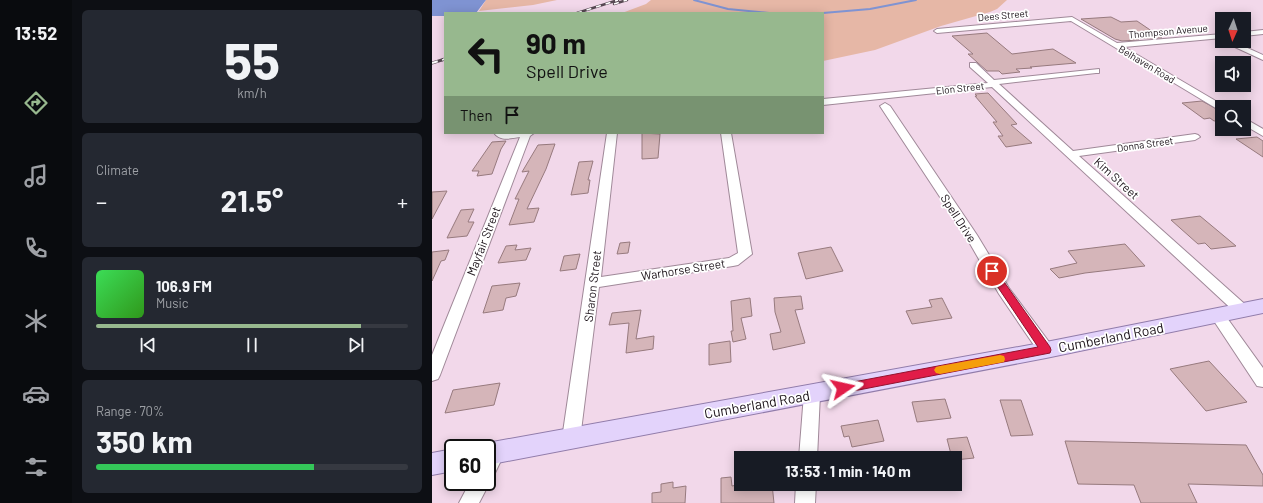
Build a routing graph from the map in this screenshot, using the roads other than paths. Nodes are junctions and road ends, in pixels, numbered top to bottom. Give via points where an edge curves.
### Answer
1 (1072, 19) joint
2 (937, 31) dead end
3 (1263, 32) edge
4 (1251, 33) edge
5 (1215, 37) edge
6 (1116, 45) junction
7 (1241, 48) edge
8 (1263, 58) edge
9 (973, 65) dead end
10 (1096, 71) dead end
11 (993, 84) junction
12 (824, 102) edge
13 (1215, 104) edge
14 (885, 106) dead end
15 (1251, 125) edge
16 (1263, 132) edge
17 (500, 134) edge
18 (518, 134) edge
19 (526, 134) edge
20 (612, 134) edge
21 (726, 134) edge
22 (1194, 137) dead end
23 (1071, 154) junction
24 (593, 283) junction
25 (1263, 306) edge
26 (1242, 311) junction
27 (1217, 315) junction
28 (1046, 350) junction
29 (432, 375) edge
30 (1263, 382) edge
31 (812, 394) junction
32 (571, 439) junction
33 (808, 451) edge
34 (496, 457) edge
35 (444, 462) edge
36 (432, 464) edge
37 (475, 491) edge
38 (806, 491) edge
39 (469, 503) edge
40 (805, 503) edge

1 - 2 street, Dees Street
1 - 6 street, Belhaven Road
3 - 4 street
5 - 6 street, Thompson Avenue
6 - 13 street, Belhaven Road
7 - 8 street
9 - 11 street, Kim Street
10 - 11 street, Elon Street
11 - 12 street, Elon Street
11 - 23 street, Kim Street
14 - 28 street, Spell Drive via 1004,291
15 - 16 street
17 - 18 street
19 - 29 street, Mayfair Street
20 - 24 street, Sharon Street
21 - 24 street, Warhorse Street via 745,254 733,262
22 - 23 street, Donna Street
23 - 26 street, Kim Street
24 - 32 street, Sharon Street
25 - 26 main road, Cumberland Road
26 - 27 main road, Cumberland Road
27 - 28 main road, Cumberland Road
27 - 30 street
28 - 31 main road, Cumberland Road
31 - 32 main road, Cumberland Road
31 - 33 street
32 - 34 main road, Cumberland Road
35 - 36 main road
37 - 39 street
38 - 40 street

